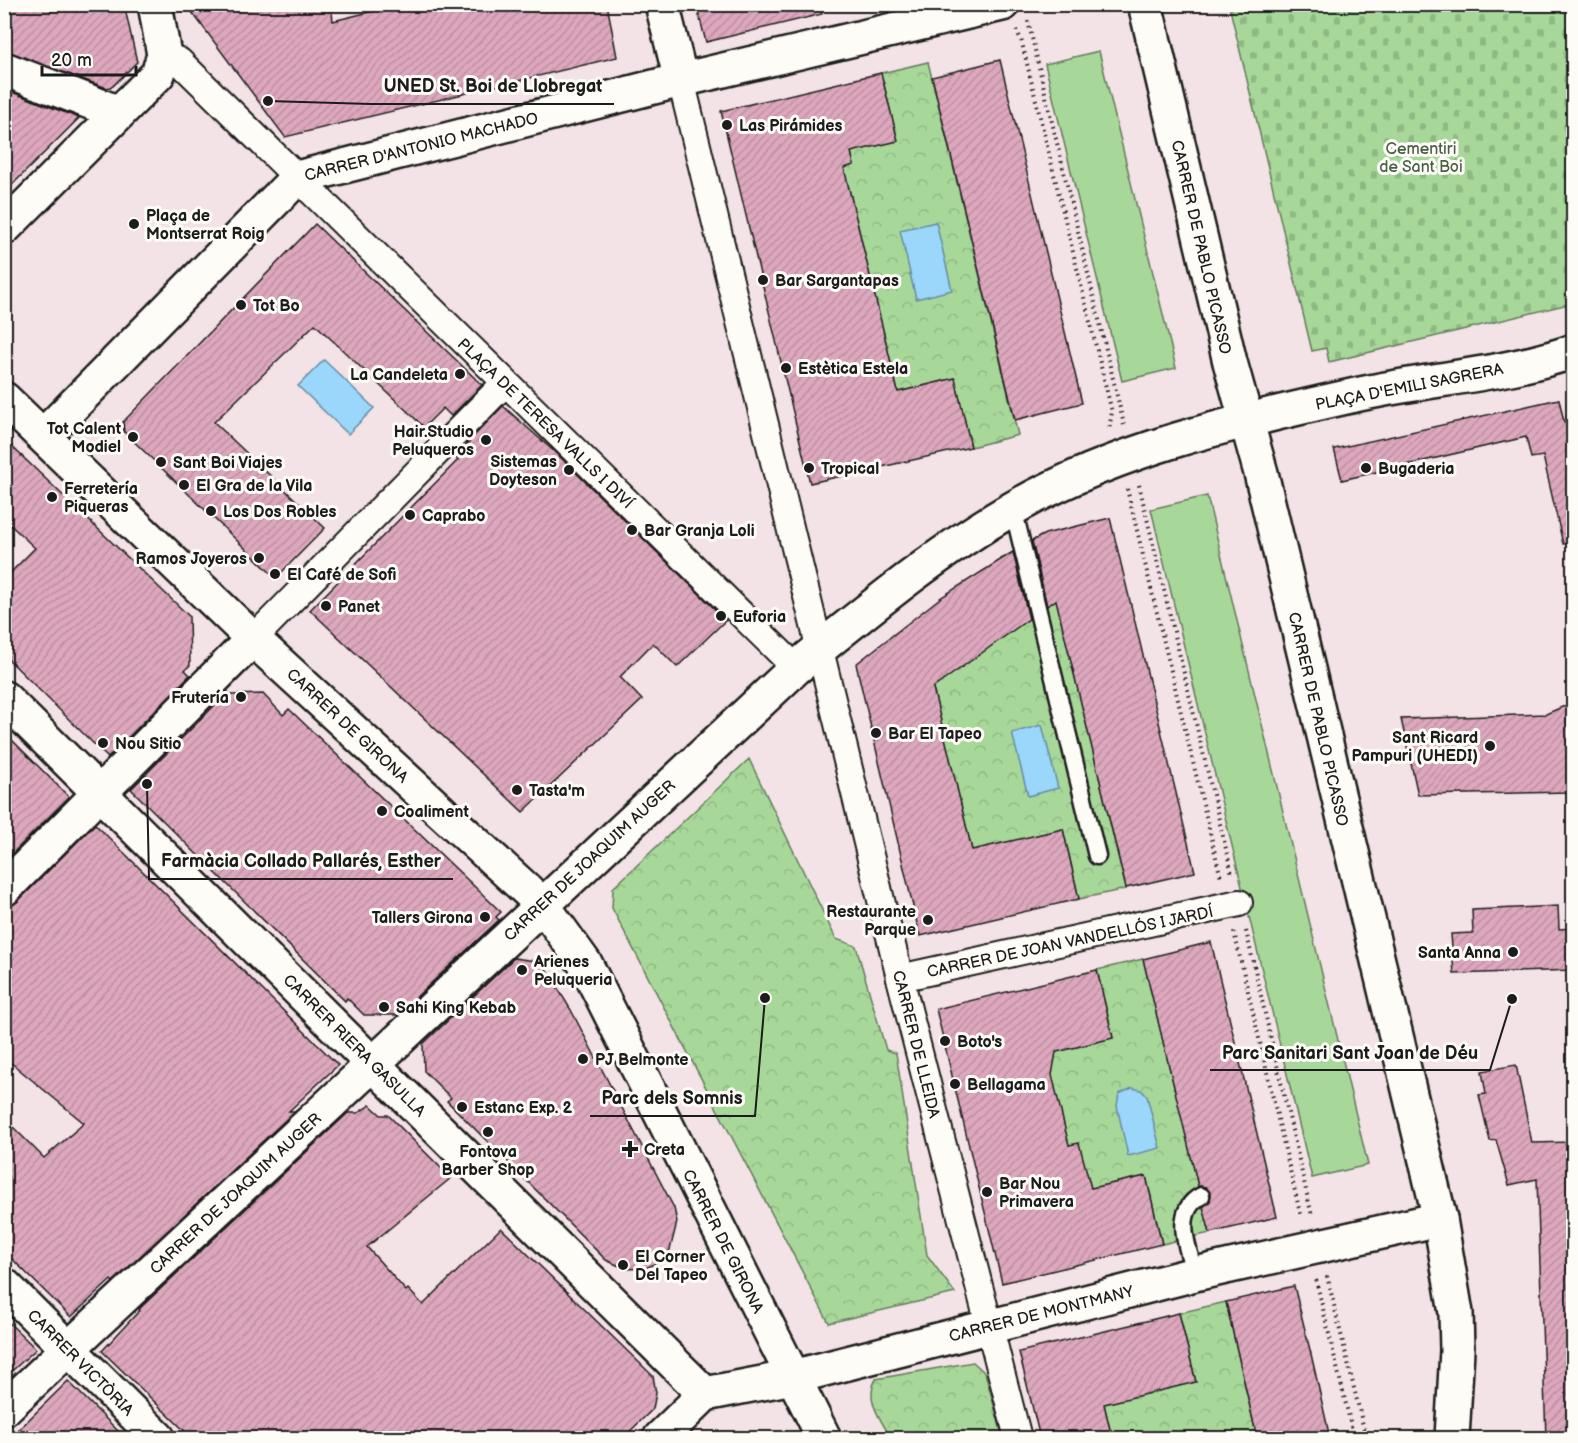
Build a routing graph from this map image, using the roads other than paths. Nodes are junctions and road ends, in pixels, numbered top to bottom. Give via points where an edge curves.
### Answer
1 (155, 4) edge
2 (662, 4) edge
3 (1145, 4) edge
4 (1014, 17) edge
5 (161, 65) junction
6 (4, 69) edge
7 (681, 80) junction
8 (119, 113) junction
9 (297, 178) junction
10 (4, 228) edge
11 (1572, 352) edge
12 (505, 383) junction
13 (4, 399) edge
14 (1246, 421) junction
15 (43, 436) junction
16 (1013, 508) junction
17 (254, 639) junction
18 (808, 659) junction
19 (4, 698) edge
20 (100, 792) junction
21 (1097, 856) dead end
22 (4, 889) edge
23 (542, 904) junction
24 (1233, 904) road end
25 (900, 978) junction
26 (373, 1063) junction
27 (1201, 1196) dead end
28 (1440, 1219) junction
29 (1195, 1274) junction
30 (4, 1285) edge
31 (989, 1325) junction
32 (69, 1349) junction
33 (793, 1377) junction
34 (705, 1394) junction
35 (4, 1409) edge
36 (158, 1438) edge
37 (660, 1438) edge
38 (824, 1438) edge
39 (1018, 1438) edge
40 (1452, 1438) edge

1 - 5 street
2 - 7 street
3 - 14 street, CARRER DE PABLO PICASSO
4 - 7 street, CARRER D'ANTONIO MACHADO
5 - 8 street
5 - 9 street via 180,61
6 - 8 street
7 - 9 street, CARRER D'ANTONIO MACHADO
7 - 18 street
8 - 10 street
9 - 12 street, PLAÇA DE TERESA VALLS I DIVÍ
9 - 15 street, CARRER D'ANTONIO MACHADO
11 - 14 street, PLAÇA D'EMILI SAGRERA via 1451,380 1403,384
12 - 17 street
12 - 18 street, PLAÇA DE TERESA VALLS I DIVÍ
13 - 15 street, CARRER DE GIRONA
14 - 16 street, CARRER DE JOAQUIM AUGER via 1116,460
14 - 28 street, CARRER DE PABLO PICASSO via 1262,473
15 - 17 street, CARRER DE GIRONA
16 - 18 street, CARRER DE JOAQUIM AUGER via 921,569
16 - 21 lane
17 - 20 street
17 - 23 street, CARRER DE GIRONA
18 - 23 street, CARRER DE JOAQUIM AUGER
18 - 25 street, CARRER DE LLEIDA
19 - 20 street, CARRER RIERA GASULLA
20 - 22 street
20 - 26 street, CARRER RIERA GASULLA
23 - 26 street, CARRER DE JOAQUIM AUGER
23 - 33 street, CARRER DE GIRONA via 586,965
24 - 25 street, CARRER DE JOAN VANDELLÓS I JARDÍ
25 - 31 street, CARRER DE LLEIDA
26 - 32 street, CARRER DE JOAQUIM AUGER
26 - 34 street, CARRER RIERA GASULLA
27 - 29 lane via 1187,1208 1184,1225
28 - 29 street, CARRER DE MONTMANY
28 - 40 street, CARRER DE PABLO PICASSO via 1456,1313
29 - 31 street, CARRER DE MONTMANY
30 - 32 street, CARRER VICTÒRIA
31 - 33 street, CARRER DE MONTMANY
31 - 39 street, CARRER DE LLEIDA
32 - 35 street, CARRER DE JOAQUIM AUGER
32 - 36 street, CARRER VICTÒRIA
33 - 34 street, CARRER DE MONTMANY
33 - 38 street, CARRER DE GIRONA
34 - 37 street

